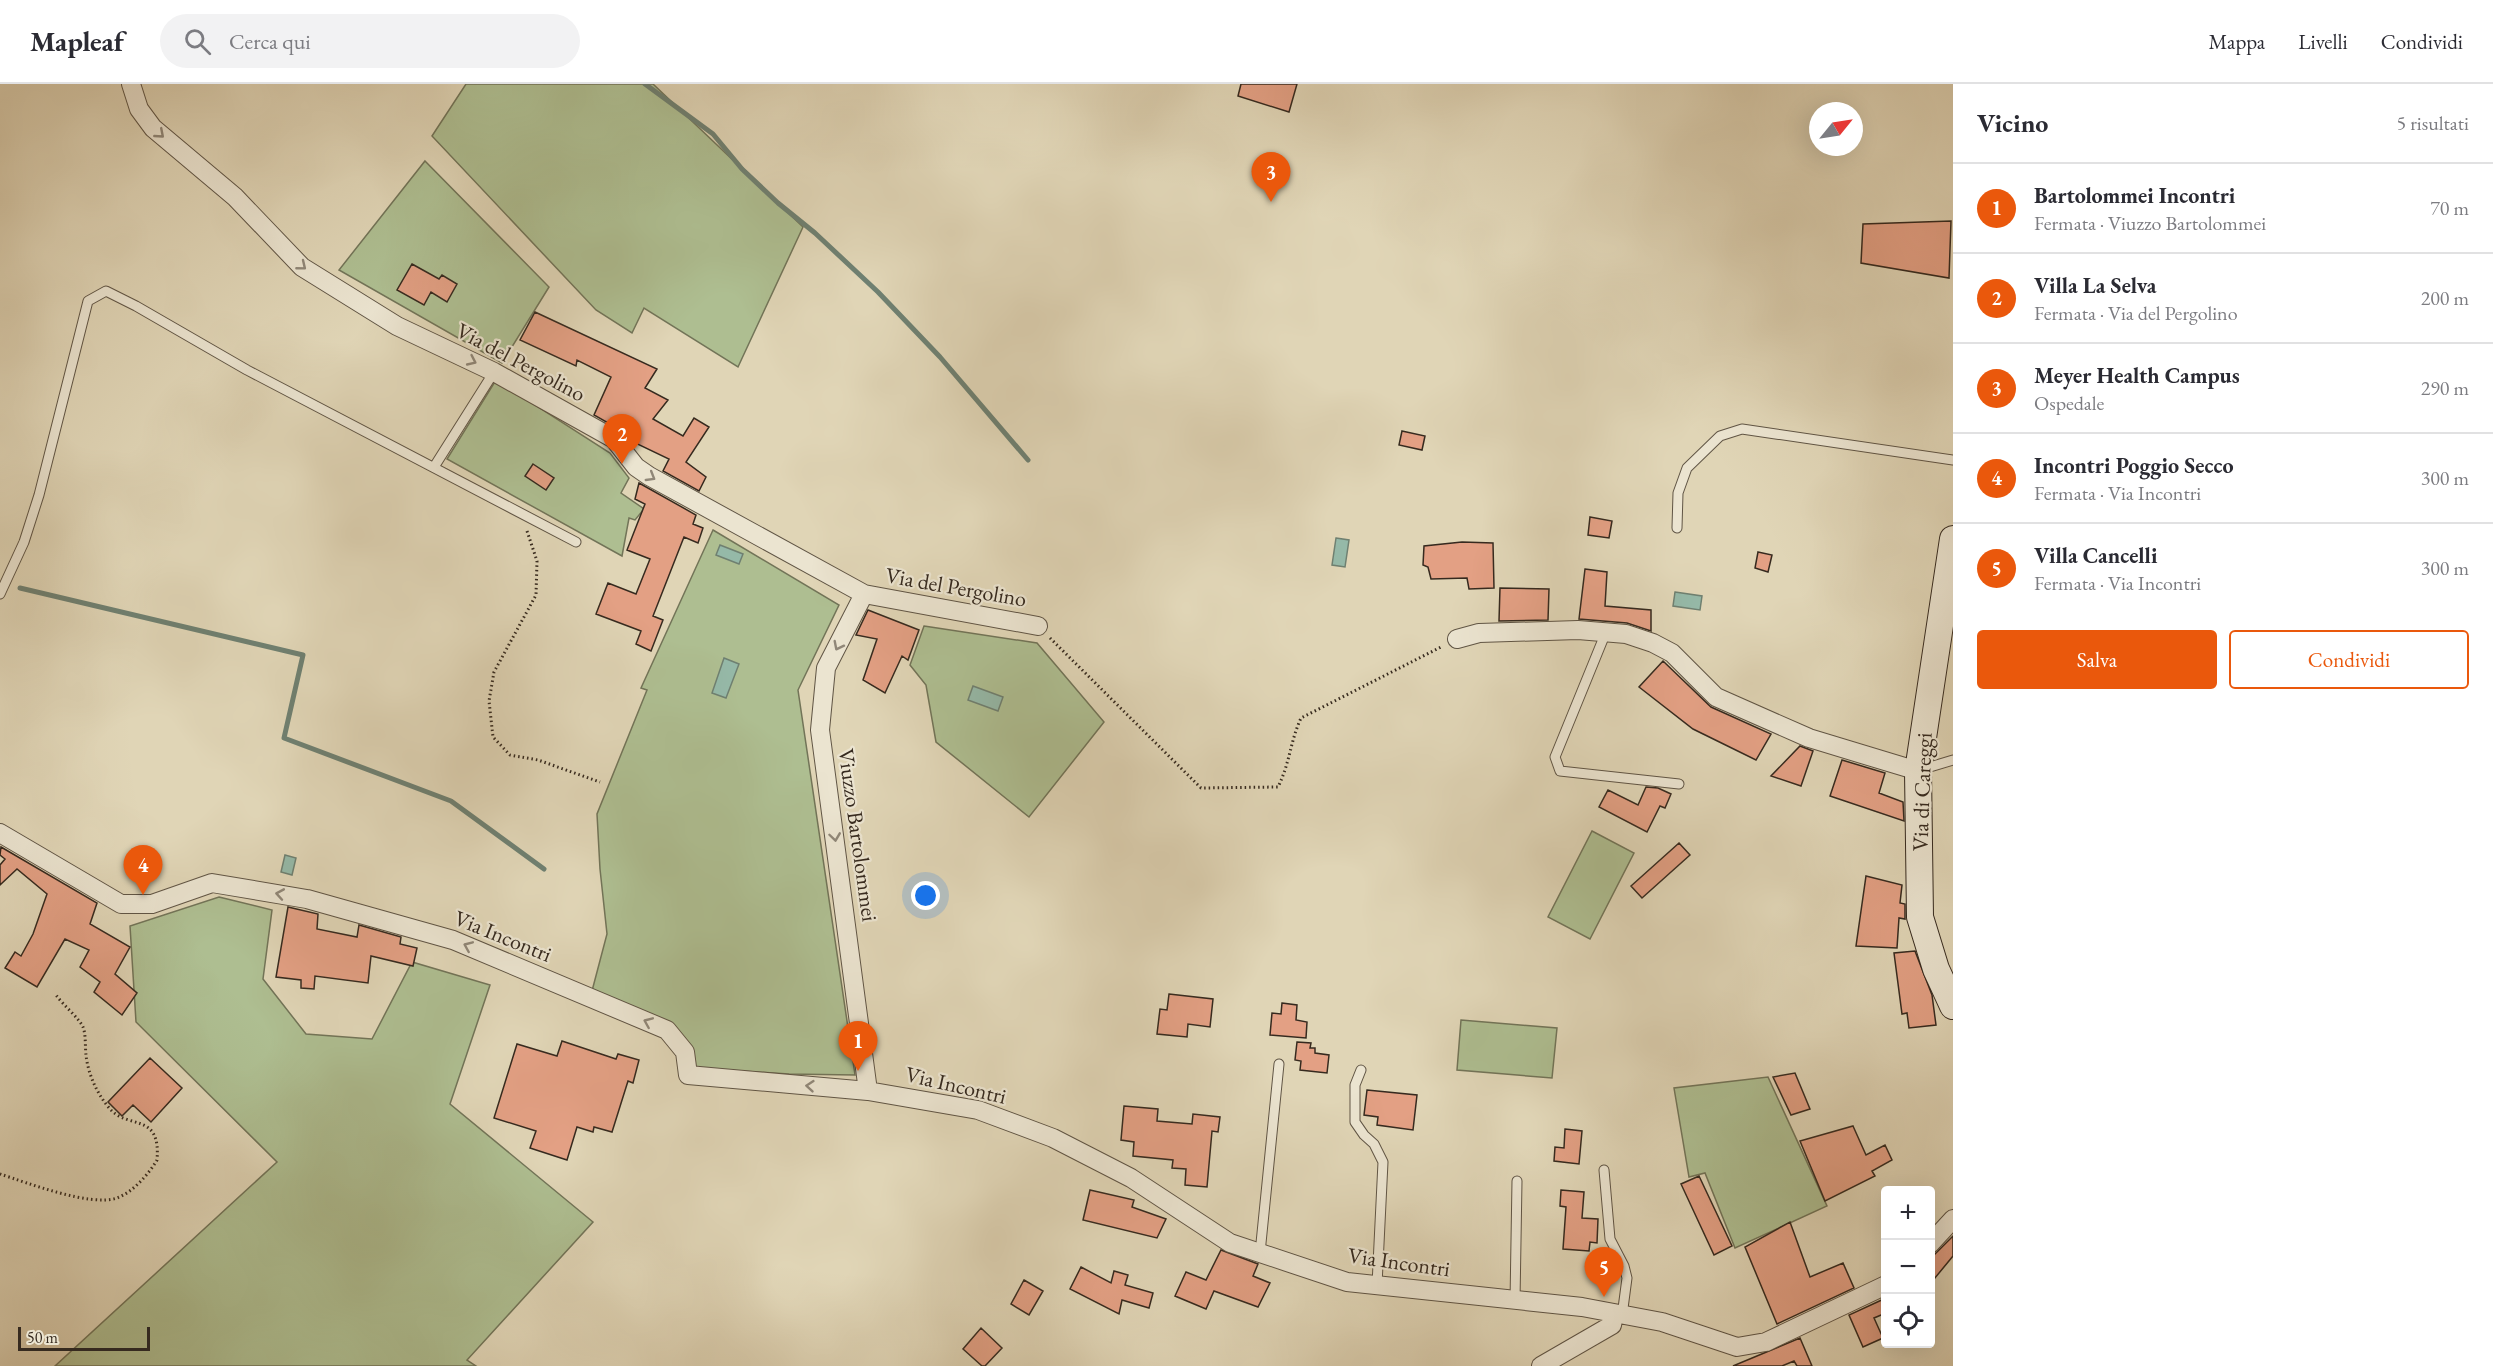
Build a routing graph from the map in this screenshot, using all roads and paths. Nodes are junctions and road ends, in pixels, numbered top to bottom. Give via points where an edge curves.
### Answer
1 (132, 84) edge
2 (494, 372) junction
3 (1953, 460) edge
4 (434, 467) junction
5 (522, 514) junction
6 (1677, 528) dead end
7 (1953, 539) edge
8 (576, 542) dead end
9 (0, 594) edge
10 (864, 594) junction
11 (1038, 626) joint
12 (1606, 632) junction
13 (1457, 639) joint
14 (1953, 760) edge
15 (1918, 771) junction
16 (600, 782) dead end
17 (1678, 784) dead end
18 (0, 833) edge
19 (56, 995) dead end
20 (1953, 1006) edge
21 (1279, 1064) dead end
22 (1361, 1070) dead end
23 (868, 1091) junction
24 (1604, 1170) dead end
25 (0, 1174) edge
26 (1517, 1181) dead end
27 (1953, 1219) edge
28 (1934, 1240) edge
29 (1260, 1253) junction
30 (1377, 1286) junction
31 (1881, 1287) edge
32 (1515, 1302) junction
33 (1618, 1316) junction
34 (1541, 1366) edge

1 -> 2 street, Via del Pergolino via 139,109 153,128 236,197 302,267 396,326
2 - 4 lane
2 -> 10 street, Via del Pergolino via 614,440 636,467 649,476
3 - 6 lane via 1742,429 1720,436 1687,468 1678,493
4 - 5 lane
4 - 9 lane via 106,291 88,301 39,495 24,542
5 - 8 lane
5 - 16 path via 537,561 536,595 494,672 489,701 493,736 510,755 538,760
7 - 15 street, Via di Careggi
10 - 11 street, Via del Pergolino
10 -> 23 street, Viuzzo Bartolommei via 826,668 820,730
11 - 13 path, Via del Pergolino via 1201,788 1278,787 1288,768 1301,718
12 - 13 street via 1479,633
12 - 15 street via 1626,634 1672,653 1716,697 1809,738
12 - 17 lane via 1556,757 1560,771
14 - 15 lane
15 - 20 street, Via di Careggi via 1920,917 1936,969
23 -> 18 street, Via Incontri via 688,1075 685,1052 667,1030 453,940 307,899 212,883 152,904 121,904
19 - 25 path via 83,1027 87,1066 96,1088 111,1110 148,1127 158,1150 157,1160 145,1178 125,1193 105,1200
21 - 29 lane
22 - 30 lane via 1355,1085 1355,1122 1383,1162
23 - 29 street, Via Incontri via 978,1110 1053,1138 1131,1178 1230,1243
24 - 33 lane via 1610,1239 1627,1278
26 - 32 lane
27 - 28 street
29 - 30 street, Via Incontri via 1347,1282
30 - 32 street, Via Incontri
31 - 33 street, Via Incontri via 1766,1342 1737,1347 1662,1322
32 - 33 street, Via Incontri via 1582,1307
33 - 34 street via 1612,1325

